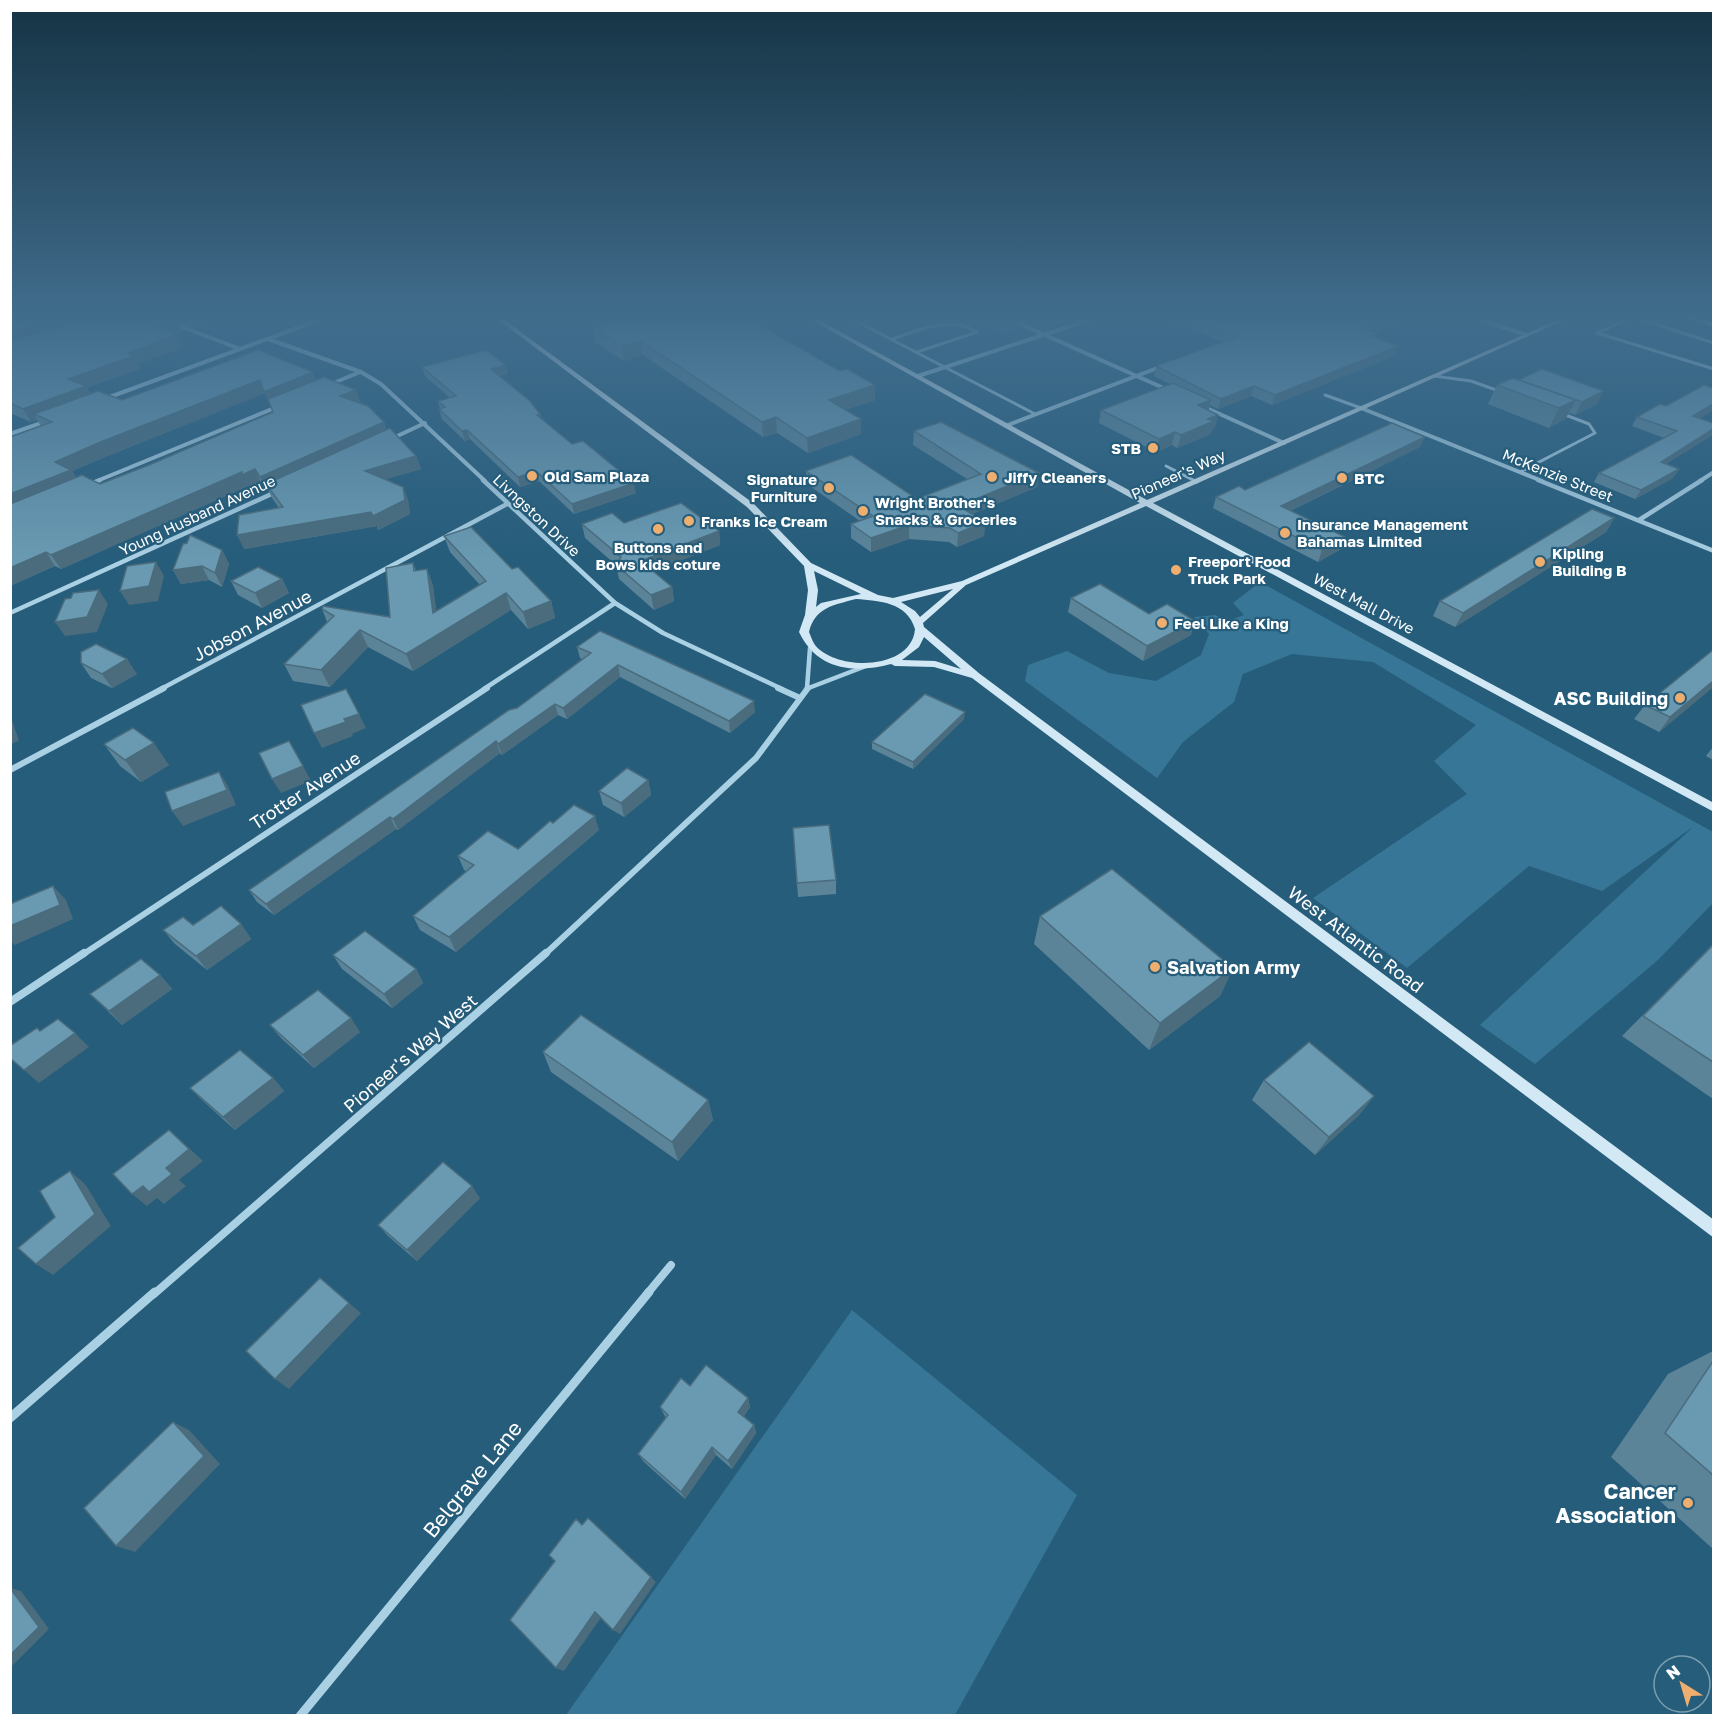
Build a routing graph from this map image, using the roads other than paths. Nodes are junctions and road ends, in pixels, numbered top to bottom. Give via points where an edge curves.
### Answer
1 (106, 399) edge
2 (397, 399) edge
3 (607, 399) edge
4 (960, 399) edge
5 (1006, 399) edge
6 (1077, 399) edge
7 (1335, 399) edge
8 (1383, 399) edge
9 (99, 401) edge
10 (1198, 404) edge
11 (280, 406) edge
12 (1361, 408) junction
13 (1556, 411) edge
14 (1035, 414) junction
15 (55, 418) edge
16 (425, 423) junction
17 (1008, 424) junction
18 (10, 434) edge
19 (388, 440) edge
20 (1284, 443) junction
21 (1166, 466) dead end
22 (1520, 472) junction
23 (1713, 472) edge
24 (1197, 482) junction
25 (86, 486) edge
26 (280, 490) edge
27 (507, 504) junction
28 (1148, 504) junction
29 (1639, 520) junction
30 (1713, 551) edge
31 (808, 565) junction
32 (965, 583) junction
33 (875, 597) junction
34 (893, 601) junction
35 (615, 603) junction
36 (10, 613) edge
37 (810, 615) junction
38 (920, 625) junction
39 (810, 648) junction
40 (888, 663) junction
41 (867, 666) junction
42 (976, 676) junction
43 (807, 688) junction
44 (800, 698) junction
45 (10, 770) edge
46 (1713, 808) edge
47 (10, 1002) edge
48 (1713, 1230) edge
49 (671, 1265) dead end
50 (10, 1418) edge
51 (300, 1716) edge

1 - 9 street
2 - 16 street, Livngston Drive
3 - 31 main road via 750,505
4 - 17 main road, West Mall Drive
5 - 14 lane
6 - 14 street
7 - 12 lane
8 - 12 main road, Pioneer's Way
10 - 20 street
11 - 25 street
12 - 20 main road, Pioneer's Way
12 - 22 street, McKenzie Street
13 - 22 lane via 1589,424 1595,433
14 - 17 street
15 - 18 street
16 - 19 street
16 - 27 street, Livngston Drive
17 - 28 main road, West Mall Drive
20 - 24 main road, Pioneer's Way
21 - 24 lane
22 - 29 street, McKenzie Street
23 - 29 street
24 - 28 main road, Pioneer's Way
26 - 36 street, Young Husband Avenue
27 - 35 street, Livngston Drive
27 - 45 street, Jobson Avenue
28 - 32 main road, Pioneer's Way
28 - 46 main road, West Mall Drive
29 - 30 street, McKenzie Street
31 - 33 main road
31 - 37 main road via 813,590
32 - 34 main road, Pioneer's Way
32 - 38 main road, Pioneer's Way
33 - 34 main road
33 - 37 main road via 837,599
34 - 38 main road via 910,610
35 - 44 street, Livngston Drive via 663,633
35 - 47 street, Trotter Avenue
37 - 39 main road via 803,626 803,637
38 - 40 main road via 918,642 907,654
38 - 42 main road, West Atlantic Road
39 - 41 main road via 844,665
39 - 43 street
40 - 41 main road
40 - 42 main road, West Atlantic Road via 916,662
41 - 43 street
42 - 48 main road, West Atlantic Road
43 - 44 street, Pioneer's Way West
44 - 50 street, Pioneer's Way West via 756,758 517,980
49 - 51 street, Belgrave Lane

